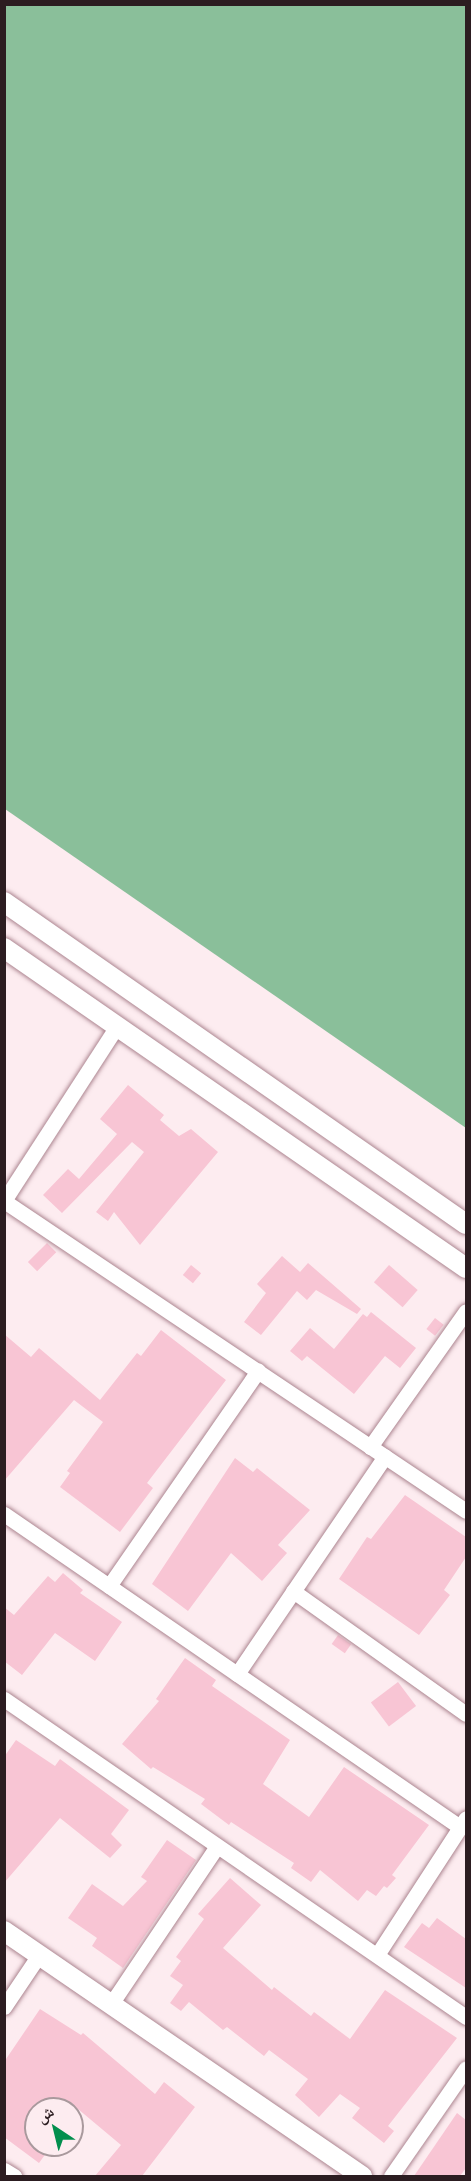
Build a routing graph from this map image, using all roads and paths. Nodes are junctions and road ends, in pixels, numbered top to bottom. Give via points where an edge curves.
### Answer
1 (4, 902) edge
2 (4, 948) edge
3 (117, 1026) junction
4 (466, 1224) edge
5 (466, 1268) edge
6 (466, 1311) edge
7 (258, 1371) junction
8 (370, 1447) junction
9 (385, 1456) junction
10 (466, 1511) edge
11 (4, 1514) edge
12 (109, 1586) junction
13 (293, 1591) junction
14 (237, 1674) junction
15 (4, 1699) edge
16 (466, 1714) edge
17 (463, 1823) edge
18 (217, 1846) junction
19 (4, 1931) edge
20 (39, 1955) junction
21 (377, 1955) junction
22 (111, 2004) junction
23 (4, 2007) edge
24 (466, 2017) edge
25 (466, 2068) edge
26 (4, 2169) edge
27 (14, 2176) edge
28 (362, 2176) edge
29 (391, 2176) edge

1 - 4 street
2 - 3 street
3 - 5 street
3 - 7 street via 4,1201
6 - 8 street
7 - 8 street
7 - 12 street
8 - 9 street
9 - 10 street
9 - 13 street
11 - 12 street
12 - 14 street
13 - 14 street
13 - 16 street
14 - 17 street
15 - 18 street
17 - 21 street
18 - 21 street
18 - 22 street
19 - 20 street
20 - 22 street
20 - 23 street
21 - 24 street
22 - 28 street
25 - 29 street
26 - 27 street

